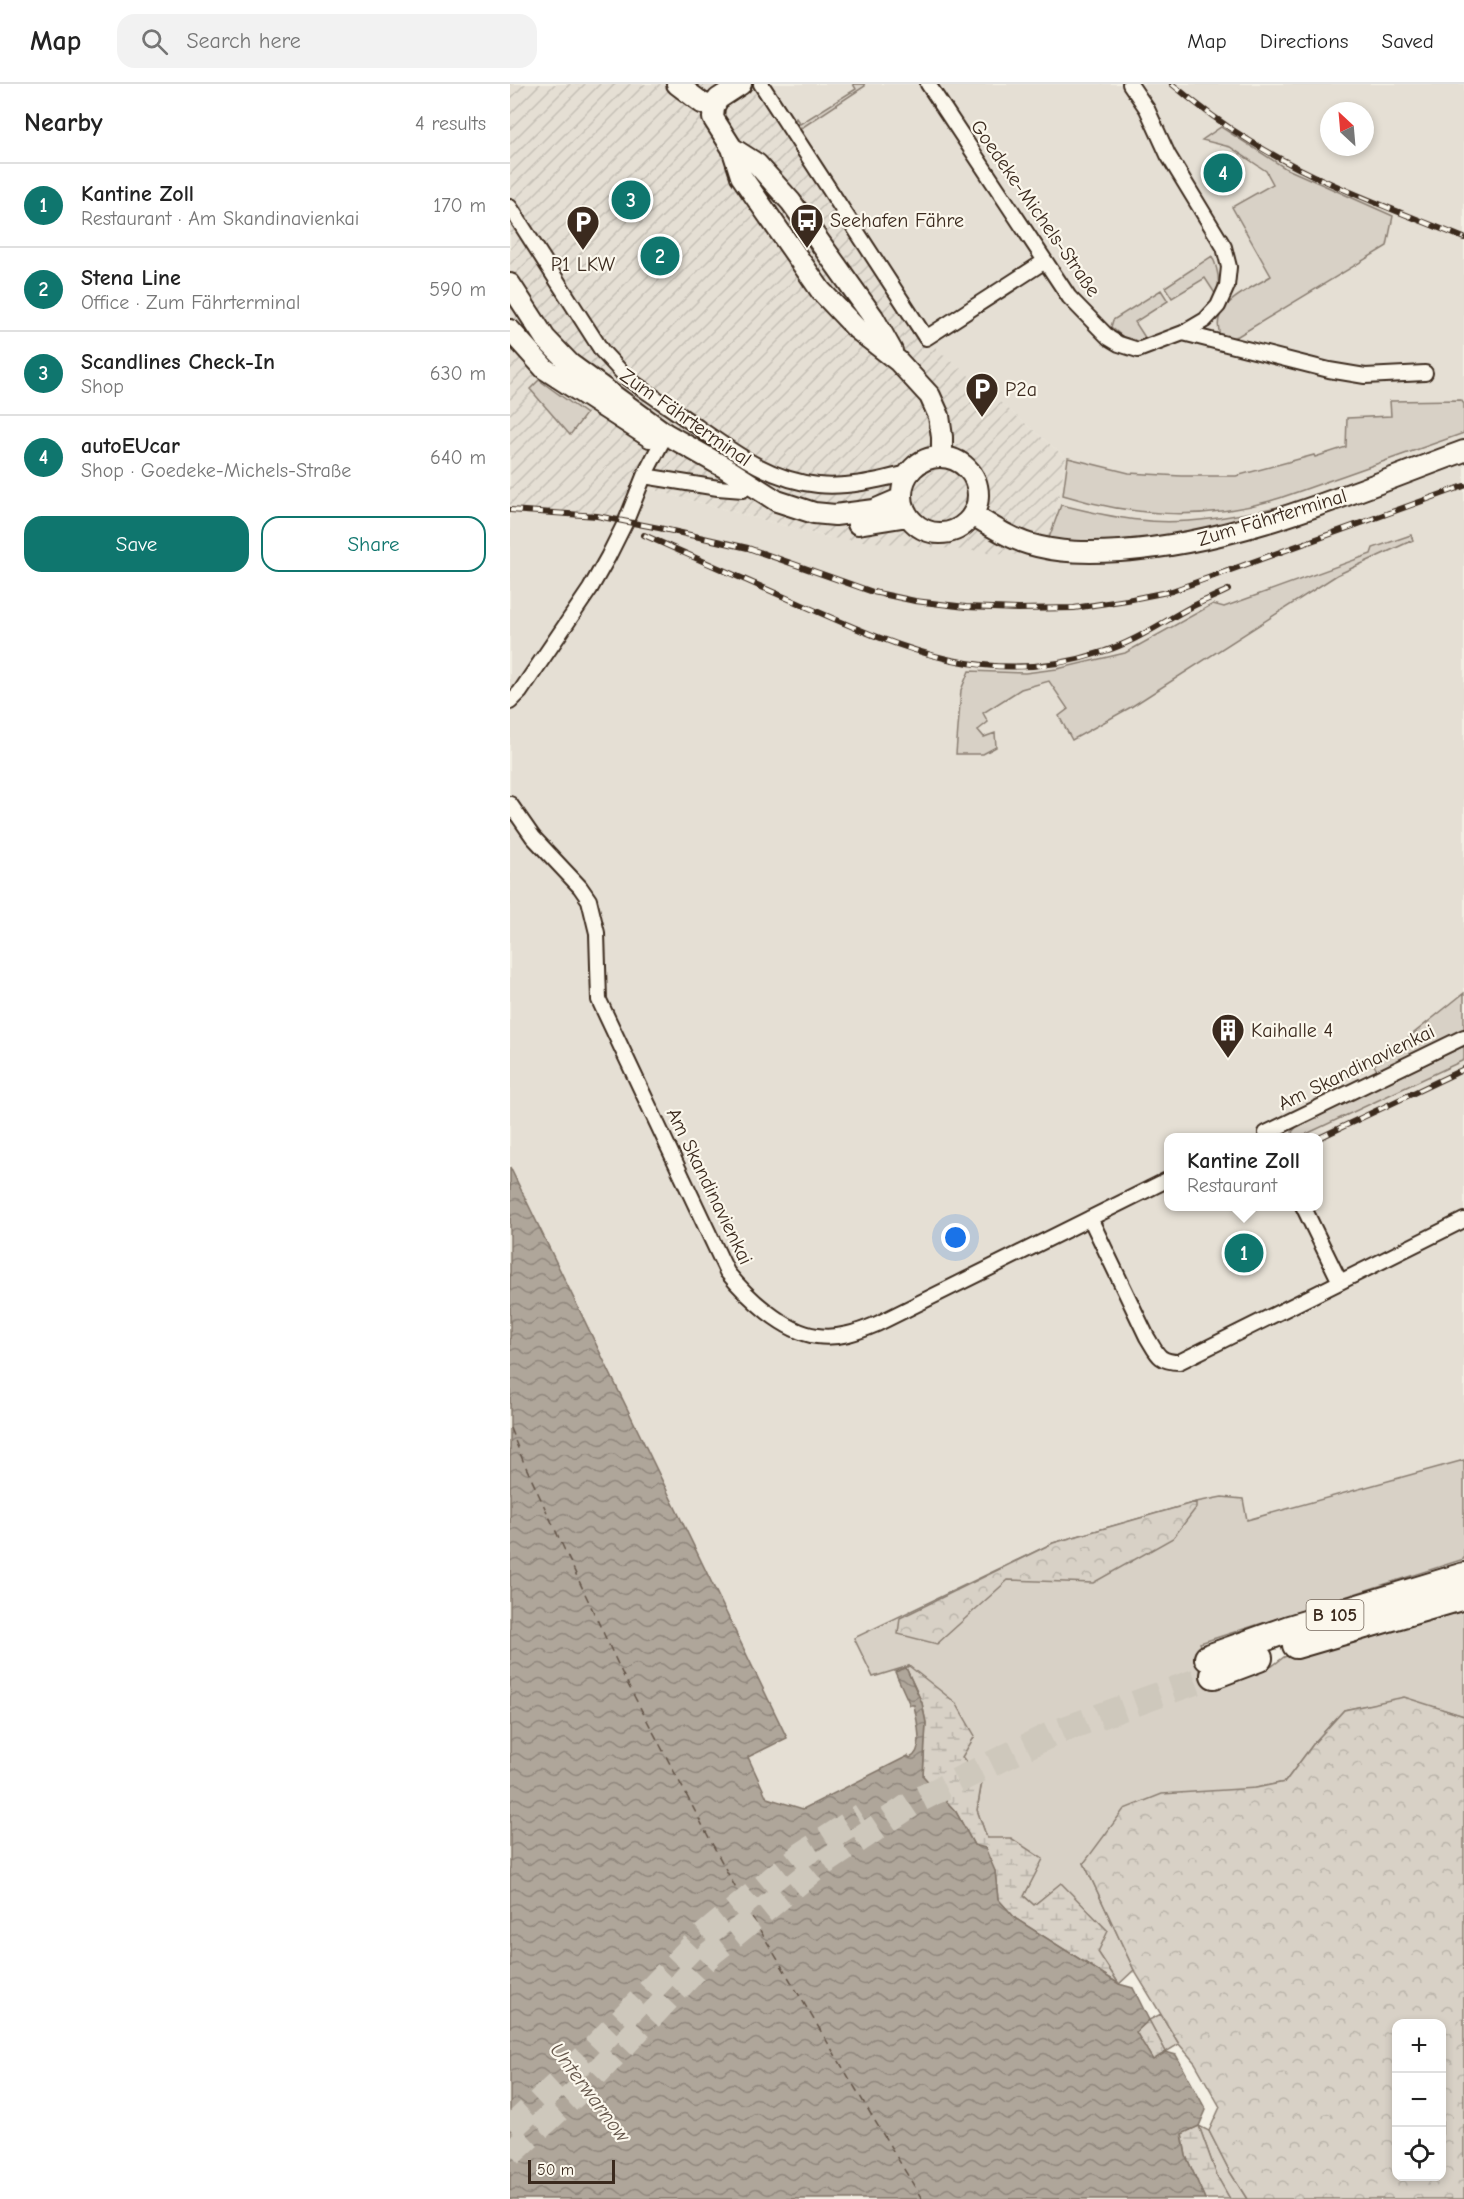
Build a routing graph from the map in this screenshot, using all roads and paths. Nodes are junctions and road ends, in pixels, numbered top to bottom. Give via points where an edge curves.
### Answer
1 (677, 84) edge
2 (741, 84) edge
3 (761, 84) edge
4 (928, 84) edge
5 (1130, 84) edge
6 (714, 106) junction
7 (510, 207) edge
8 (1045, 261) junction
9 (510, 284) edge
10 (510, 330) edge
11 (1183, 333) junction
12 (1425, 373) dead end
13 (664, 439) junction
14 (1464, 452) edge
15 (942, 456) junction
16 (908, 473) junction
17 (644, 476) junction
18 (744, 490) junction
19 (905, 507) junction
20 (973, 515) junction
21 (510, 702) edge
22 (510, 804) edge
23 (1464, 1037) edge
24 (1269, 1133) edge
25 (1164, 1181) edge
26 (1305, 1211) edge
27 (1090, 1218) junction
28 (1464, 1220) edge
29 (1340, 1282) junction
30 (1464, 1576) edge
31 (1464, 1596) edge

1 - 6 street via 702,103
2 - 6 street
3 - 8 street via 926,338
4 - 8 street, Goedeke-Michels-Straße
5 - 11 street, Goedeke-Michels-Straße via 1224,247 1229,267 1227,286 1218,306 1205,320
6 - 15 street via 713,118 732,148 757,164 791,202 873,317 898,361 924,389 937,410
7 - 16 street, Zum Fährterminal via 614,366 736,455 769,473 819,485 861,483
8 - 11 street, Goedeke-Michels-Straße via 1069,297 1119,344 1138,350
9 - 13 street, Zum Fährterminal via 545,338 570,364
10 - 13 street, Zum Fährterminal via 545,369
11 - 12 street via 1329,370 1365,375
13 - 17 street
13 - 18 street, Zum Fährterminal
13 - 19 street, Zum Fährterminal via 724,467 777,501 814,513 855,514
14 - 20 street, Zum Fährterminal via 1248,528 1164,546 1088,552 1054,549 1012,538
15 - 16 street, Zum Fährterminal via 923,460
15 - 20 street via 959,461 972,473 978,489
16 - 19 street via 903,485
17 - 18 street
17 - 21 street via 590,589
18 - 19 street, Zum Fährterminal via 765,506 821,524 848,526
19 - 20 street via 920,528 936,533 961,527
22 - 27 street, Am Skandinavienkai via 533,837 589,900 597,933 599,1000 728,1272 754,1301 775,1316 816,1336 857,1332
23 - 24 street, Am Skandinavienkai
25 - 27 street, Am Skandinavienkai
26 - 29 street
27 - 29 street via 1148,1337 1167,1362 1179,1362
28 - 29 street
30 - 31 highway, B 105 via 1289,1629 1211,1666

